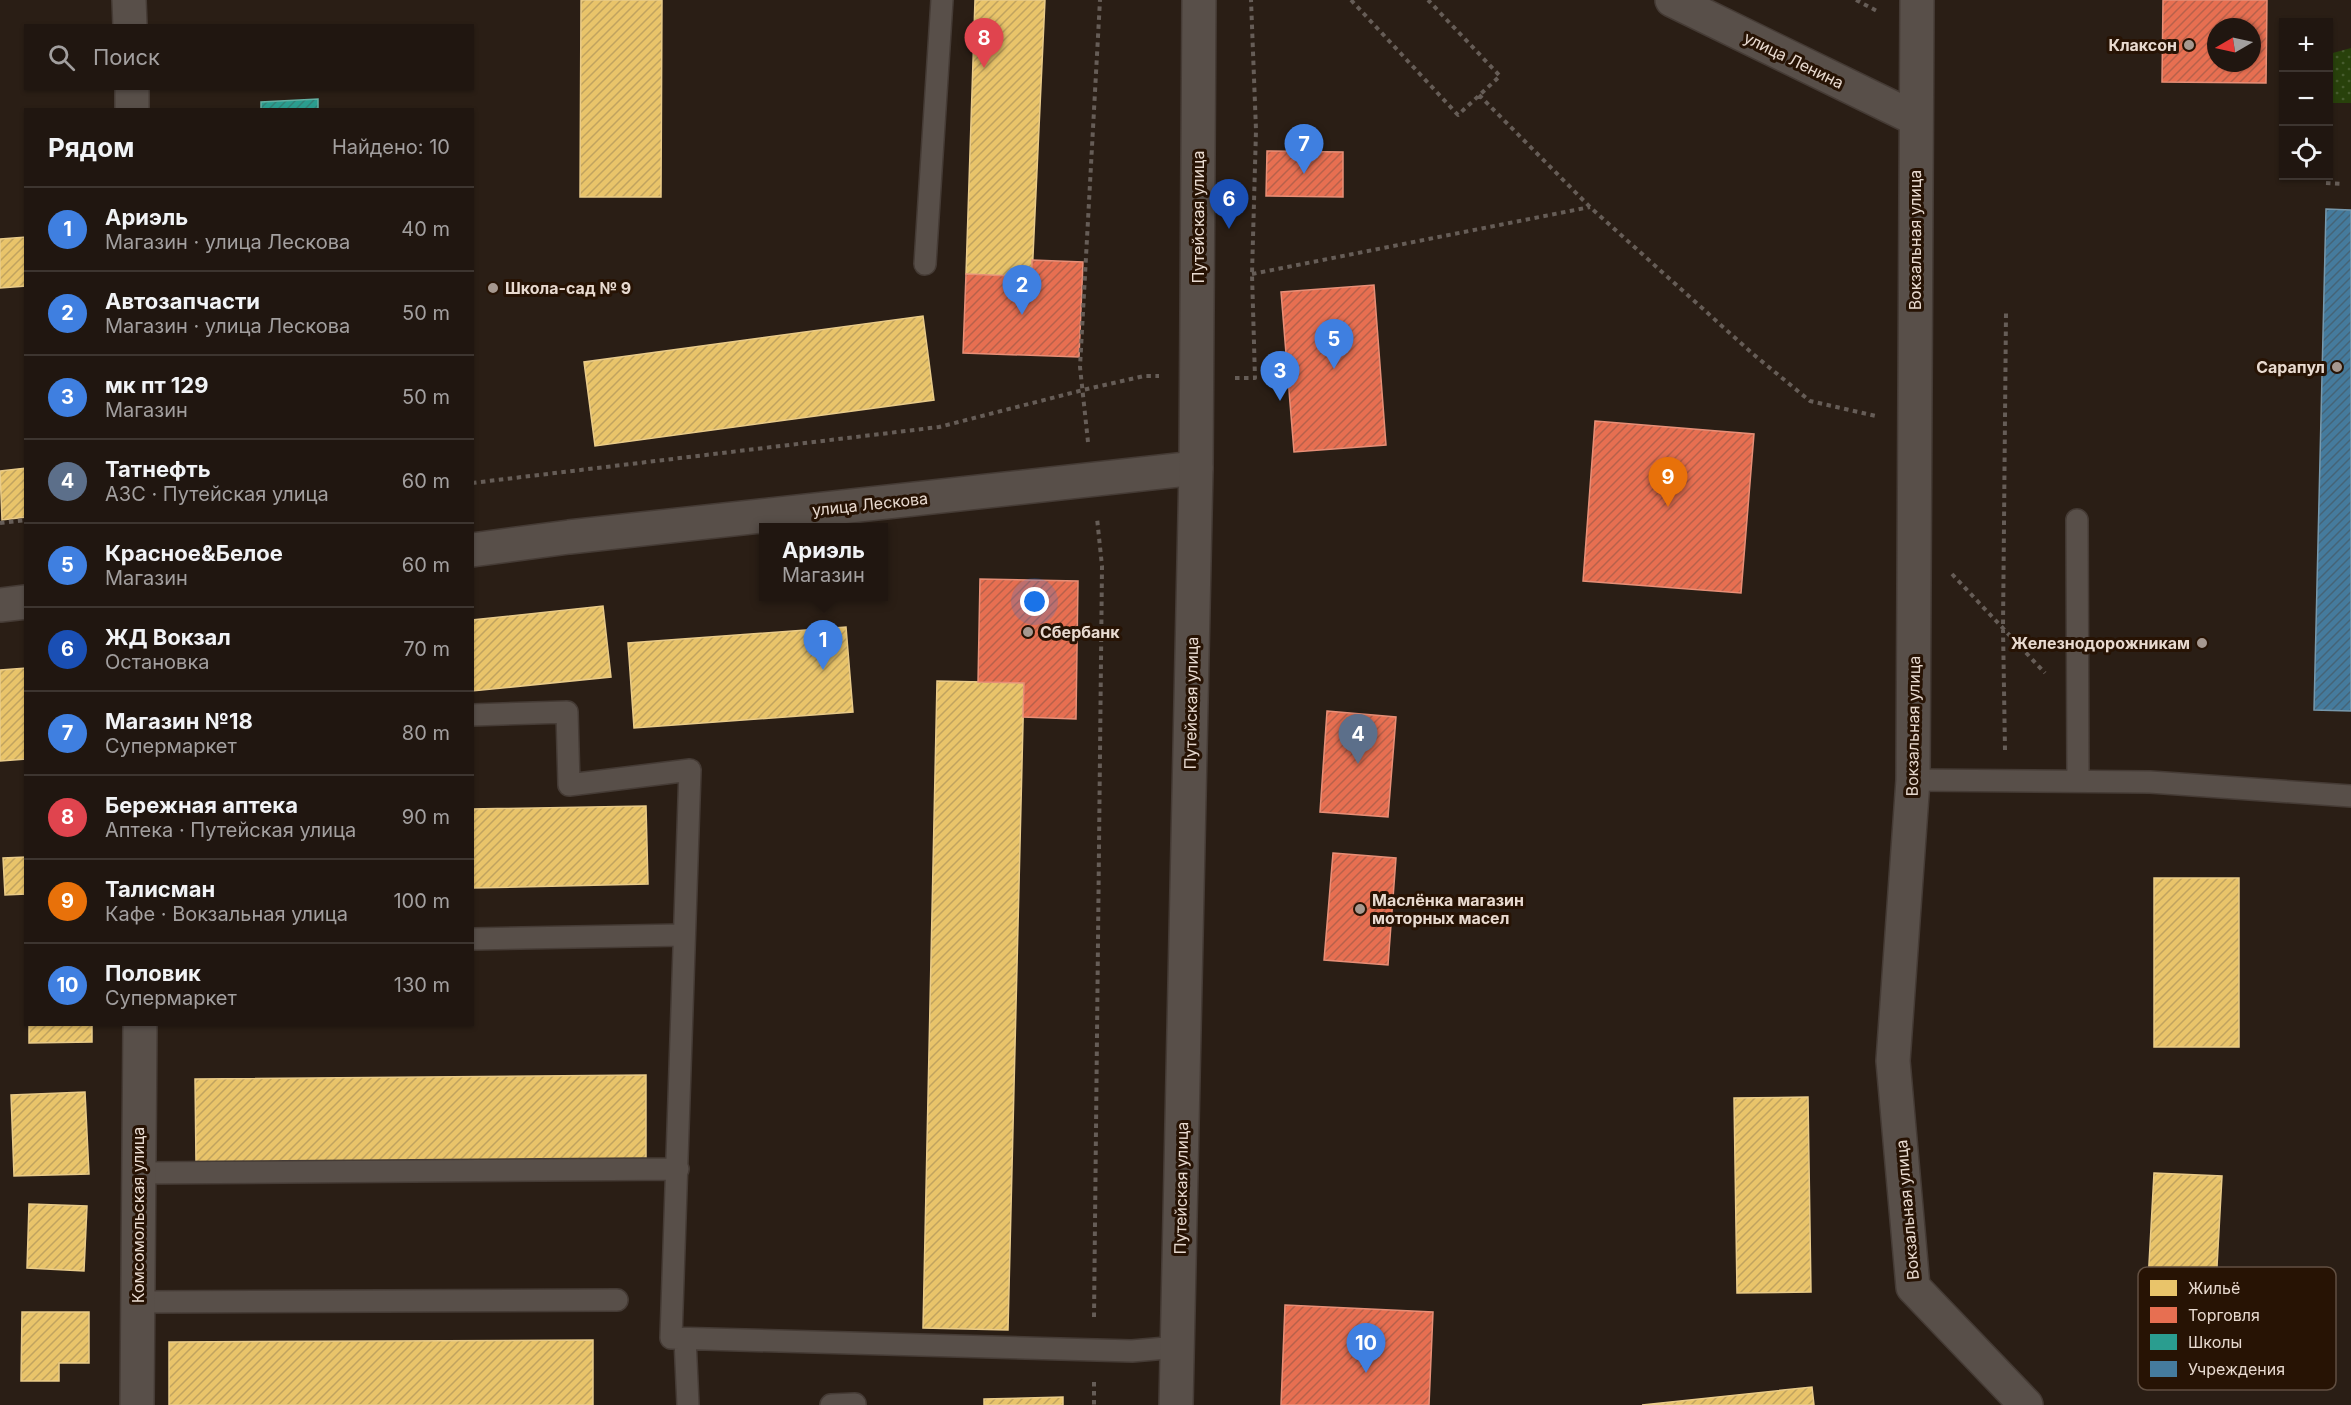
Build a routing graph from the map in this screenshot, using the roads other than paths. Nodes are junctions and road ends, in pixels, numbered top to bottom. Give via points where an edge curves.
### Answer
1 (129, 0) edge
2 (942, 0) edge
3 (1199, 0) edge
4 (1672, 0) edge
5 (1917, 0) edge
6 (130, 24) edge
7 (132, 90) edge
8 (132, 108) edge
9 (1916, 119) junction
10 (925, 264) dead end
11 (1196, 468) junction
12 (2076, 520) dead end
13 (474, 550) edge
14 (24, 602) edge
15 (0, 604) edge
16 (474, 715) edge
17 (1913, 780) junction
18 (2078, 781) junction
19 (2351, 796) edge
20 (683, 935) junction
21 (474, 939) edge
22 (140, 1026) edge
23 (678, 1169) junction
24 (138, 1173) junction
25 (617, 1300) dead end
26 (138, 1302) junction
27 (685, 1339) junction
28 (1178, 1347) junction
29 (855, 1404) edge
30 (137, 1405) edge
31 (688, 1405) edge
32 (831, 1405) edge
33 (1176, 1405) edge
34 (2026, 1405) edge

1 - 6 street
2 - 10 lane
3 - 11 street, Путейская улица
4 - 9 street, улица Ленина
5 - 9 street, Вокзальная улица
7 - 8 street
9 - 17 street, Вокзальная улица
11 - 13 street, улица Лескова
11 - 28 street, Путейская улица
12 - 18 lane
14 - 15 street
16 - 20 lane via 567,712 570,785 690,770
17 - 18 lane
17 - 34 street, Вокзальная улица via 1893,1061 1913,1287
18 - 19 lane
20 - 21 lane
20 - 23 lane
22 - 24 street, Комсомольская улица
23 - 24 lane
23 - 27 lane via 671,1338
24 - 26 street, Комсомольская улица
25 - 26 lane
26 - 30 street, Комсомольская улица
27 - 28 lane via 1132,1351
27 - 31 lane
28 - 33 street, Путейская улица
29 - 32 lane

